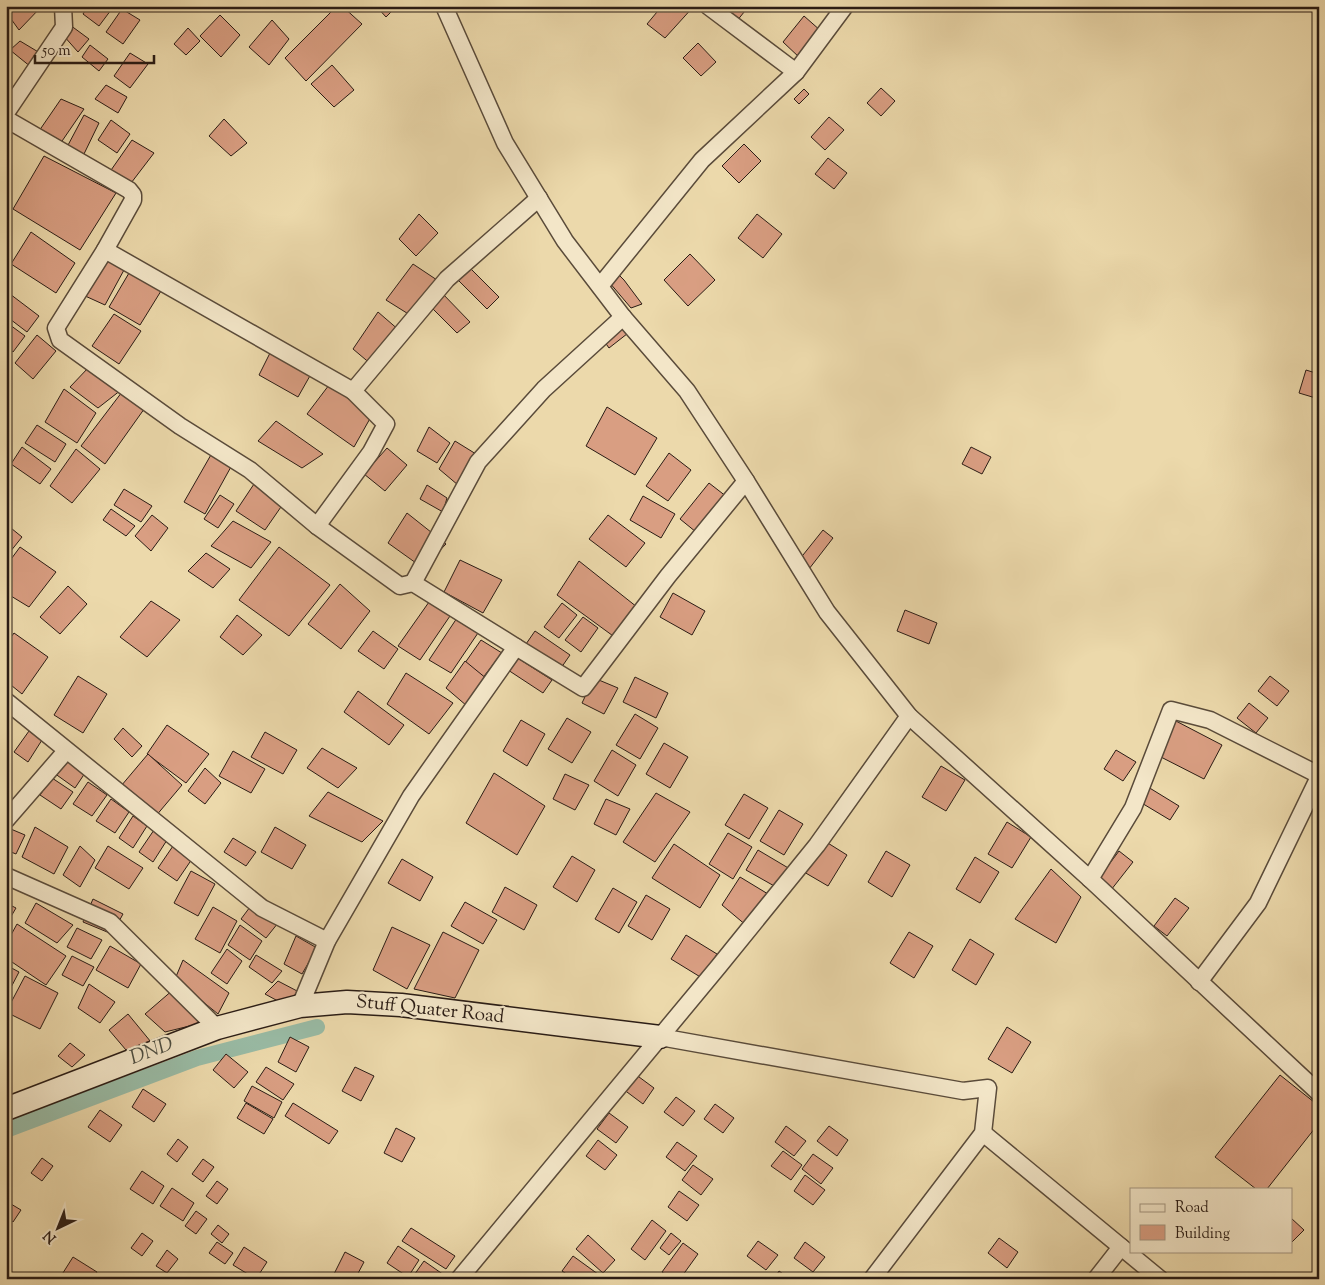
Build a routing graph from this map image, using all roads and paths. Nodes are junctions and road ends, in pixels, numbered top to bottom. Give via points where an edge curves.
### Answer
1 (62, 6) edge
2 (444, 6) edge
3 (708, 6) edge
4 (845, 6) edge
5 (796, 72) junction
6 (6, 113) edge
7 (6, 119) edge
8 (539, 198) junction
9 (105, 250) junction
10 (600, 286) junction
11 (623, 318) junction
12 (353, 391) junction
13 (746, 481) junction
14 (317, 526) junction
15 (413, 583) junction
16 (516, 647) junction
17 (6, 702) edge
18 (909, 716) junction
19 (66, 750) junction
20 (1319, 776) edge
21 (6, 820) edge
22 (6, 876) edge
23 (1090, 879) junction
24 (327, 941) junction
25 (1199, 982) junction
26 (300, 1006) junction
27 (216, 1028) junction
28 (660, 1037) junction
29 (1319, 1093) edge
30 (6, 1109) edge
31 (983, 1133) junction
32 (1122, 1247) junction
33 (459, 1279) edge
34 (872, 1279) edge
35 (1096, 1279) edge
36 (1160, 1279) edge

1 - 6 street via 64,26
2 - 8 street via 505,143
3 - 5 street
4 - 5 street
5 - 10 street via 702,160
7 - 9 street via 133,195
8 - 10 street via 565,241
8 - 12 street via 447,279
9 - 12 street
9 - 14 street via 56,328 60,340 180,426 250,470
10 - 11 street
11 - 13 street via 687,391
11 - 15 street via 544,388 478,462
12 - 14 street via 386,424 371,452
13 - 16 street via 668,576 583,688
13 - 18 street via 827,612
14 - 15 street via 400,586
15 - 16 street
16 - 24 street via 411,796
17 - 19 street
18 - 23 street
18 - 28 street via 817,845
19 - 21 street
19 - 24 street via 262,908
20 - 23 street via 1210,720 1171,710 1134,808
20 - 25 street via 1258,903
22 - 27 street via 110,922
23 - 25 street
24 - 26 street
25 - 29 street
26 - 27 street, Stuff Quater Road
26 - 28 street, Stuff Quater Road via 347,1002 401,1005
27 - 30 street, Stuff Quater Road
28 - 31 street via 963,1091 988,1088
28 - 33 street
31 - 32 street
31 - 34 street
32 - 35 street
32 - 36 street

